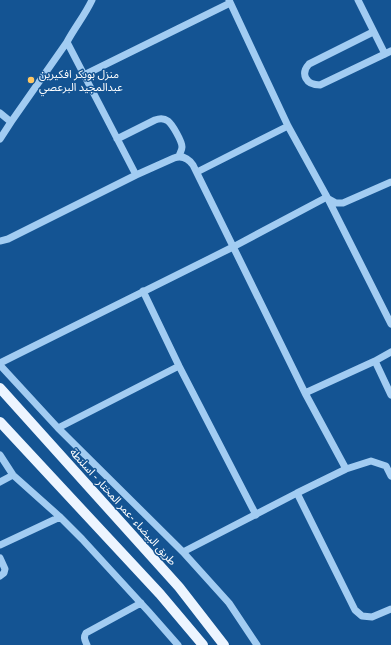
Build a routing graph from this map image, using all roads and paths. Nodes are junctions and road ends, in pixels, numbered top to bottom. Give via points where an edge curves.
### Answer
1 (92, 0) edge
2 (358, 0) edge
3 (229, 2) edge
4 (373, 32) junction
5 (67, 42) junction
6 (388, 53) edge
7 (84, 75) junction
8 (0, 113) edge
9 (11, 122) junction
10 (288, 126) junction
11 (0, 139) edge
12 (117, 139) junction
13 (179, 156) junction
14 (196, 172) junction
15 (136, 175) junction
16 (391, 182) edge
17 (327, 198) junction
18 (0, 241) edge
19 (233, 247) junction
20 (144, 291) junction
21 (391, 324) edge
22 (391, 352) edge
23 (375, 361) junction
24 (0, 364) edge
25 (179, 366) junction
26 (0, 388) edge
27 (305, 393) junction
28 (391, 395) edge
29 (0, 422) edge
30 (58, 428) junction
31 (0, 455) edge
32 (388, 464) edge
33 (346, 469) junction
34 (13, 475) junction
35 (391, 476) edge
36 (0, 482) edge
37 (298, 493) junction
38 (256, 515) junction
39 (60, 517) junction
40 (0, 545) edge
41 (183, 552) junction
42 (0, 558) edge
43 (0, 576) edge
44 (141, 603) junction
45 (391, 609) edge
46 (87, 645) edge
47 (178, 645) edge
48 (203, 645) edge
49 (224, 645) edge
50 (257, 645) edge

1 - 5 street
2 - 4 street
3 - 7 street
3 - 10 street
4 - 6 street
4 - 6 street via 309,64 305,71 306,79 312,84 320,85
5 - 7 street
5 - 9 street
7 - 12 street
8 - 9 street
9 - 11 street
10 - 14 street
10 - 17 street
12 - 13 street via 159,118 168,120 181,144
12 - 15 street
13 - 14 street via 190,161
13 - 15 street
14 - 19 street
15 - 18 street
16 - 17 street via 344,203 336,203
17 - 19 street
17 - 21 street
19 - 20 street
19 - 27 street
20 - 24 street
20 - 25 street
22 - 23 street
23 - 27 street
23 - 28 street
24 - 30 street
25 - 30 street
25 - 38 street
26 - 49 main road, طريق البيضاء -عمر المختار - اسلنطة via 179,587
27 - 33 street
29 - 48 main road via 160,594
30 - 41 street
31 - 34 street
32 - 33 street via 371,461
32 - 35 street
33 - 37 street
34 - 36 street
34 - 39 street
37 - 38 street
37 - 45 street via 355,610 362,616 372,616
38 - 41 street
39 - 40 street
39 - 44 street
41 - 50 street via 229,603
42 - 43 street via 5,569
44 - 46 street via 86,633 84,640
44 - 47 street

